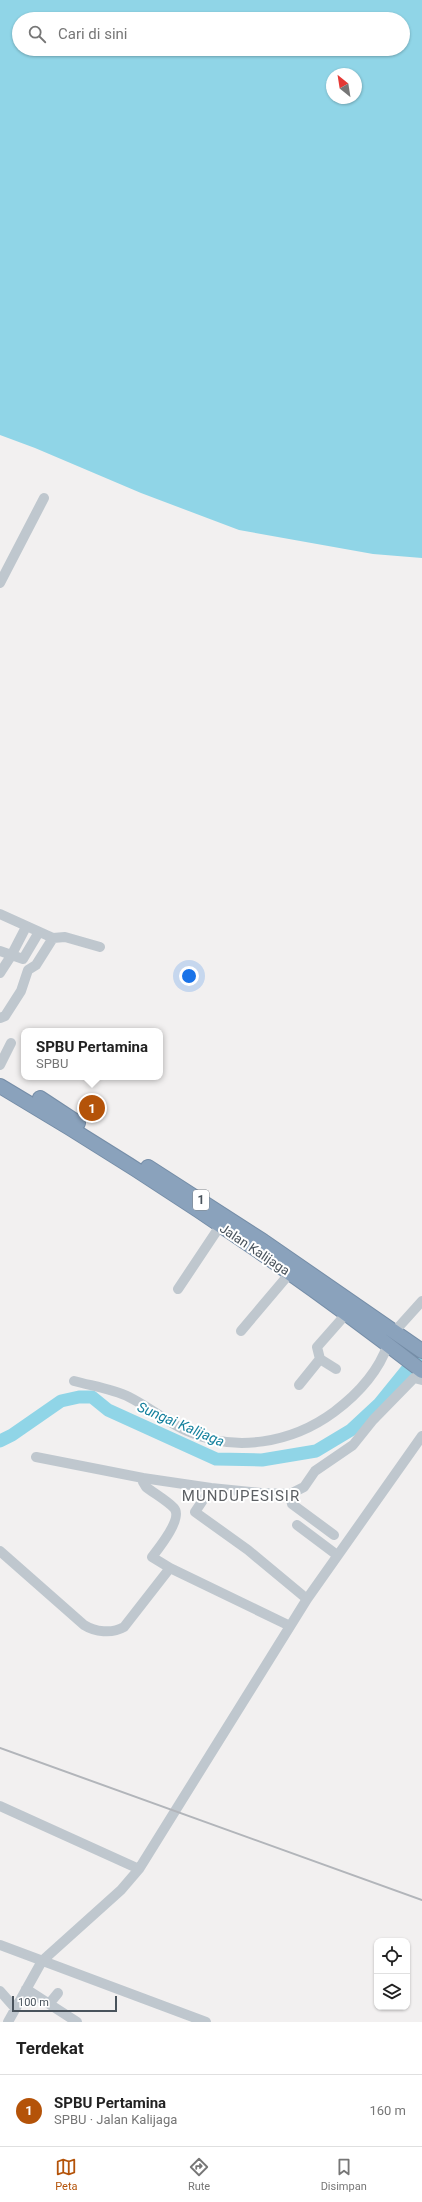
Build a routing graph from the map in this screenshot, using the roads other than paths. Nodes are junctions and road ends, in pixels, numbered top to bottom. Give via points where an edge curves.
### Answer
1 (44, 498) dead end
2 (0, 583) edge
3 (0, 914) edge
4 (26, 926) junction
5 (39, 932) junction
6 (53, 938) junction
7 (100, 947) dead end
8 (0, 951) edge
9 (11, 956) junction
10 (0, 973) edge
11 (0, 1018) edge
12 (11, 1043) dead end
13 (0, 1065) edge
14 (0, 1075) edge
15 (0, 1086) edge
16 (220, 1226) junction
17 (290, 1273) junction
18 (178, 1289) dead end
19 (422, 1302) edge
20 (347, 1313) junction
21 (241, 1331) dead end
22 (396, 1332) junction
23 (389, 1346) junction
24 (422, 1351) edge
25 (320, 1359) junction
26 (336, 1369) dead end
27 (422, 1371) edge
28 (422, 1380) edge
29 (74, 1381) dead end
30 (299, 1385) dead end
31 (422, 1436) edge
32 (36, 1457) dead end
33 (143, 1478) junction
34 (211, 1488) junction
35 (290, 1494) junction
36 (297, 1525) dead end
37 (334, 1535) dead end
38 (0, 1551) edge
39 (337, 1555) junction
40 (170, 1568) junction
41 (307, 1599) junction
42 (290, 1626) junction
43 (0, 1806) edge
44 (138, 1869) junction
45 (0, 1945) edge
46 (42, 1961) junction
47 (26, 1989) junction
48 (0, 1991) edge
49 (58, 1993) dead end
50 (49, 2004) junction
51 (15, 2008) junction
52 (8, 2022) edge
53 (77, 2022) edge
54 (206, 2022) edge

1 - 2 street
3 - 4 street
4 - 5 street
4 - 9 street
5 - 6 street
5 - 9 street via 23,959
6 - 7 street via 65,937
6 - 11 street via 36,965 28,970 24,987 5,1016
8 - 9 street
9 - 10 street
12 - 13 street
14 - 22 highway, Jalan Kalijaga / 1 via 190,1193
15 - 16 highway, Jalan Kalijaga / 1
16 - 17 highway, Jalan Kalijaga / 1
16 - 18 street
17 - 20 highway, Jalan Kalijaga / 1
17 - 21 street
19 - 22 street
20 - 23 highway, Jalan Kalijaga / 1
20 - 25 street via 317,1347
22 - 24 highway, Jalan Kalijaga / 1
23 - 27 highway, Jalan Kalijaga / 1
23 - 29 street via 374,1374 340,1408 305,1429 280,1438 258,1442 234,1442 196,1435 130,1397
25 - 26 street
25 - 30 street
28 - 35 street via 414,1378 373,1420 353,1445 315,1471 304,1487
31 - 39 street
32 - 33 street
33 - 34 street
33 - 40 street via 146,1487 176,1511 175,1523 152,1557
34 - 35 street
34 - 41 street via 195,1512 248,1550
35 - 37 street via 292,1504
36 - 39 street
38 - 40 street via 84,1625 99,1630 124,1627
39 - 41 street
40 - 42 street
41 - 42 street
42 - 44 street via 199,1776
43 - 44 street
44 - 46 street via 122,1890
45 - 46 street
46 - 47 street
46 - 54 street
47 - 50 street
47 - 51 street
48 - 51 street
49 - 50 street
50 - 53 street
51 - 52 street

